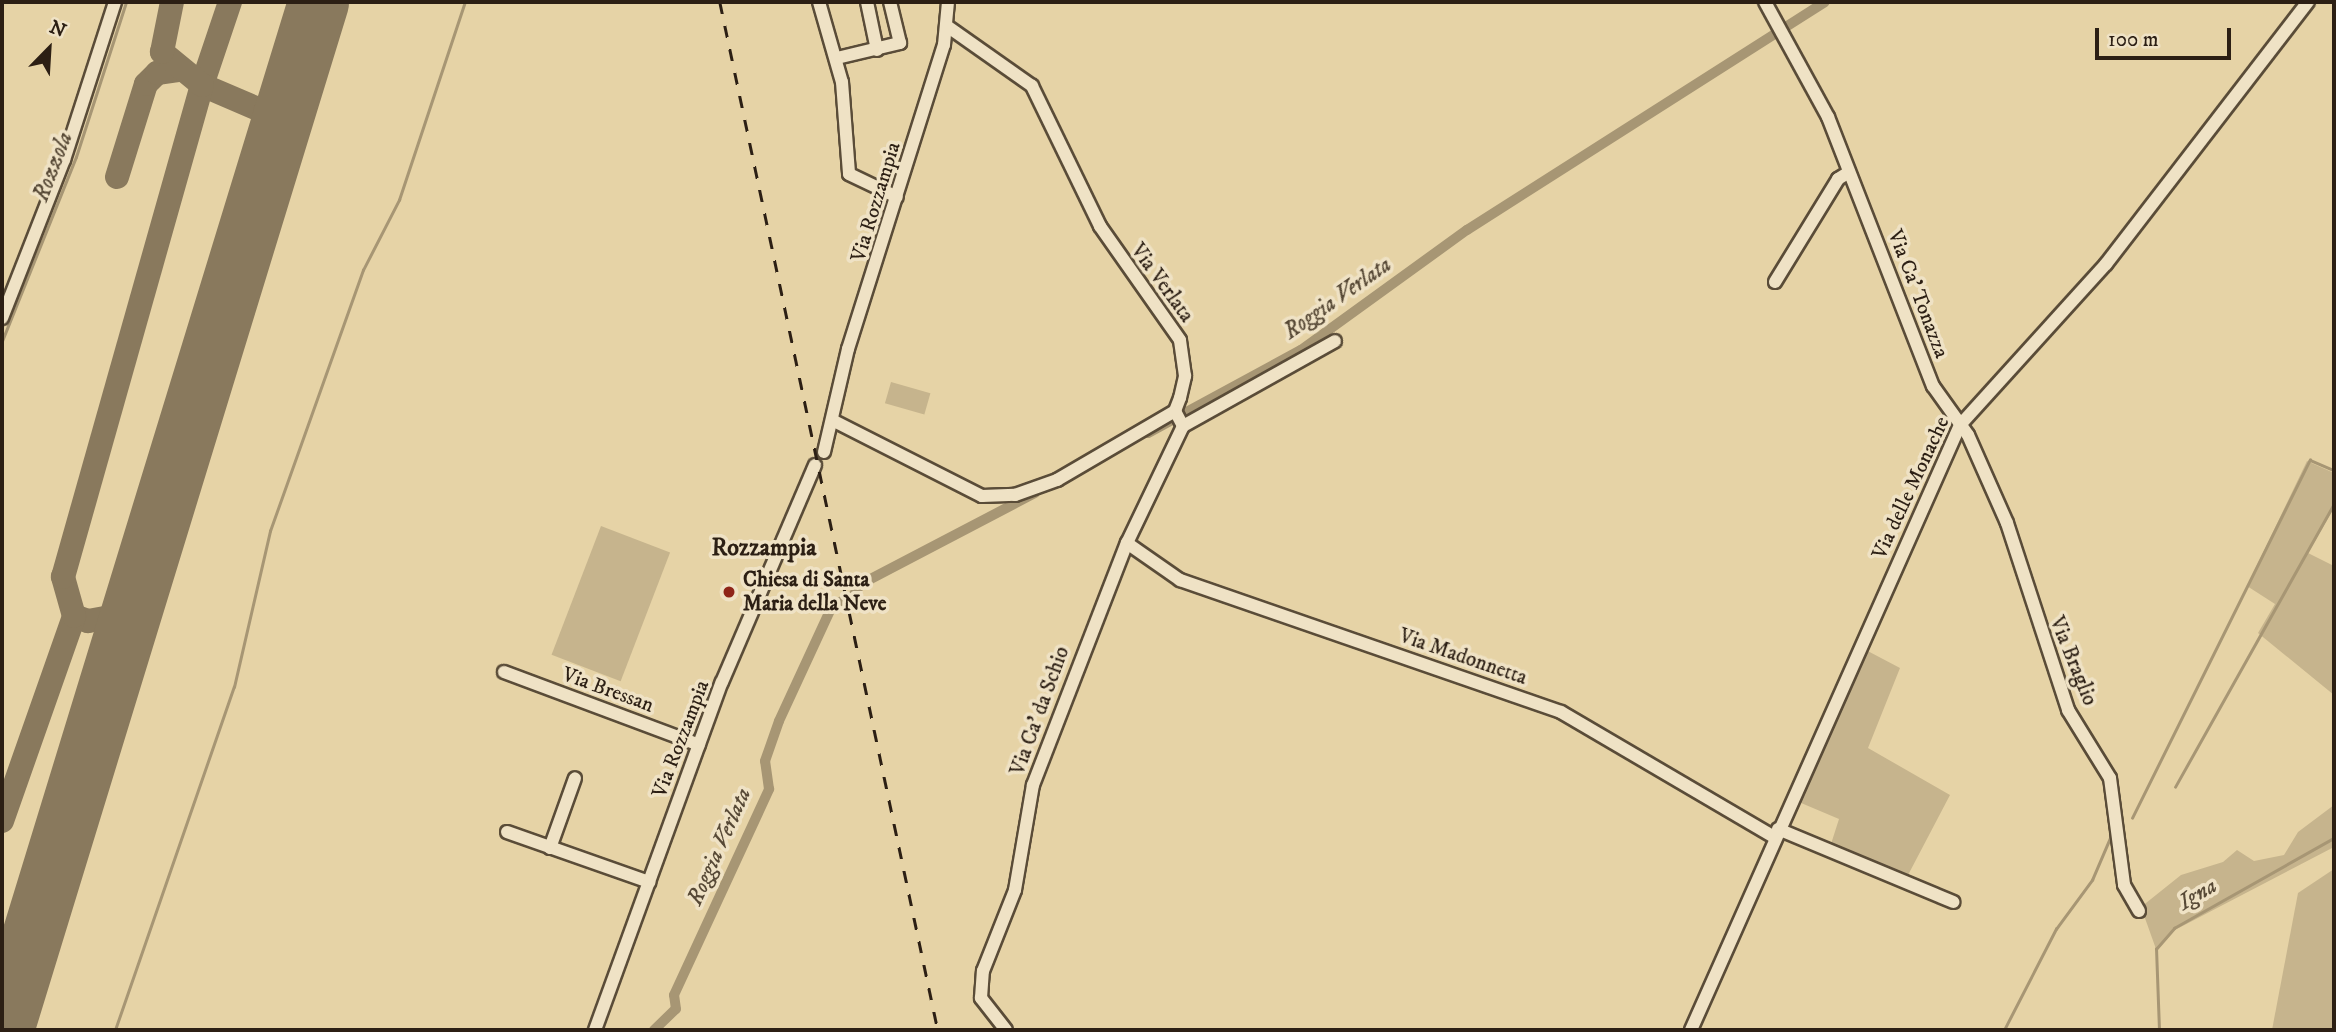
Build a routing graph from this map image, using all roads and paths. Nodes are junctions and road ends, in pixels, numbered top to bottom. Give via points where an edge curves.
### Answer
1 (115, 2) edge
2 (819, 2) edge
3 (867, 2) edge
4 (890, 2) edge
5 (948, 2) edge
6 (1765, 2) edge
7 (2308, 2) edge
8 (947, 26) junction
9 (877, 50) junction
10 (837, 58) junction
11 (1849, 172) junction
12 (897, 197) junction
13 (1775, 282) dead end
14 (2, 317) edge
15 (1335, 341) dead end
16 (1178, 418) junction
17 (834, 421) junction
18 (1960, 425) junction
19 (824, 452) dead end
20 (815, 465) dead end
21 (1127, 543) junction
22 (504, 672) dead end
23 (699, 744) junction
24 (575, 778) dead end
25 (507, 832) dead end
26 (1776, 833) junction
27 (550, 848) junction
28 (649, 882) junction
29 (1953, 902) dead end
30 (2139, 911) dead end
31 (595, 1030) edge
32 (1006, 1030) edge
33 (1691, 1030) edge

1 - 14 street via 64,160
2 - 10 street
3 - 9 street
4 - 9 street via 900,43
5 - 8 street, Via Rozzampia
6 - 11 street, Via Ca' Tonazza
7 - 18 street, Via delle Monache via 2106,264
8 - 12 street, Via Rozzampia
8 - 16 street, Via Verlata via 1032,86 1100,226 1180,340 1185,376
9 - 10 street
10 - 12 street via 849,174
11 - 13 street via 1838,178
11 - 18 street, Via Ca' Tonazza via 1933,386
12 - 17 street, Via Rozzampia via 848,349
15 - 16 street
16 - 17 street via 1057,480 1015,495 982,496
16 - 21 street, Via Ca' da Schio
17 - 19 street, Via Rozzampia
18 - 26 street, Via delle Monache
18 - 30 street, Via Braglio via 2007,523 2068,710 2110,778 2124,885
20 - 23 street, Via Rozzampia
21 - 26 street, Via Madonnetta via 1180,580 1561,712
21 - 32 street, Via Ca' da Schio via 1047,741 1033,785 1015,890 983,971 981,998
22 - 23 street, Via Bressan
23 - 28 street, Via Rozzampia
24 - 27 street
25 - 27 street
26 - 29 street
26 - 33 street, Via delle Monache
27 - 28 street
28 - 31 street, Via Rozzampia

